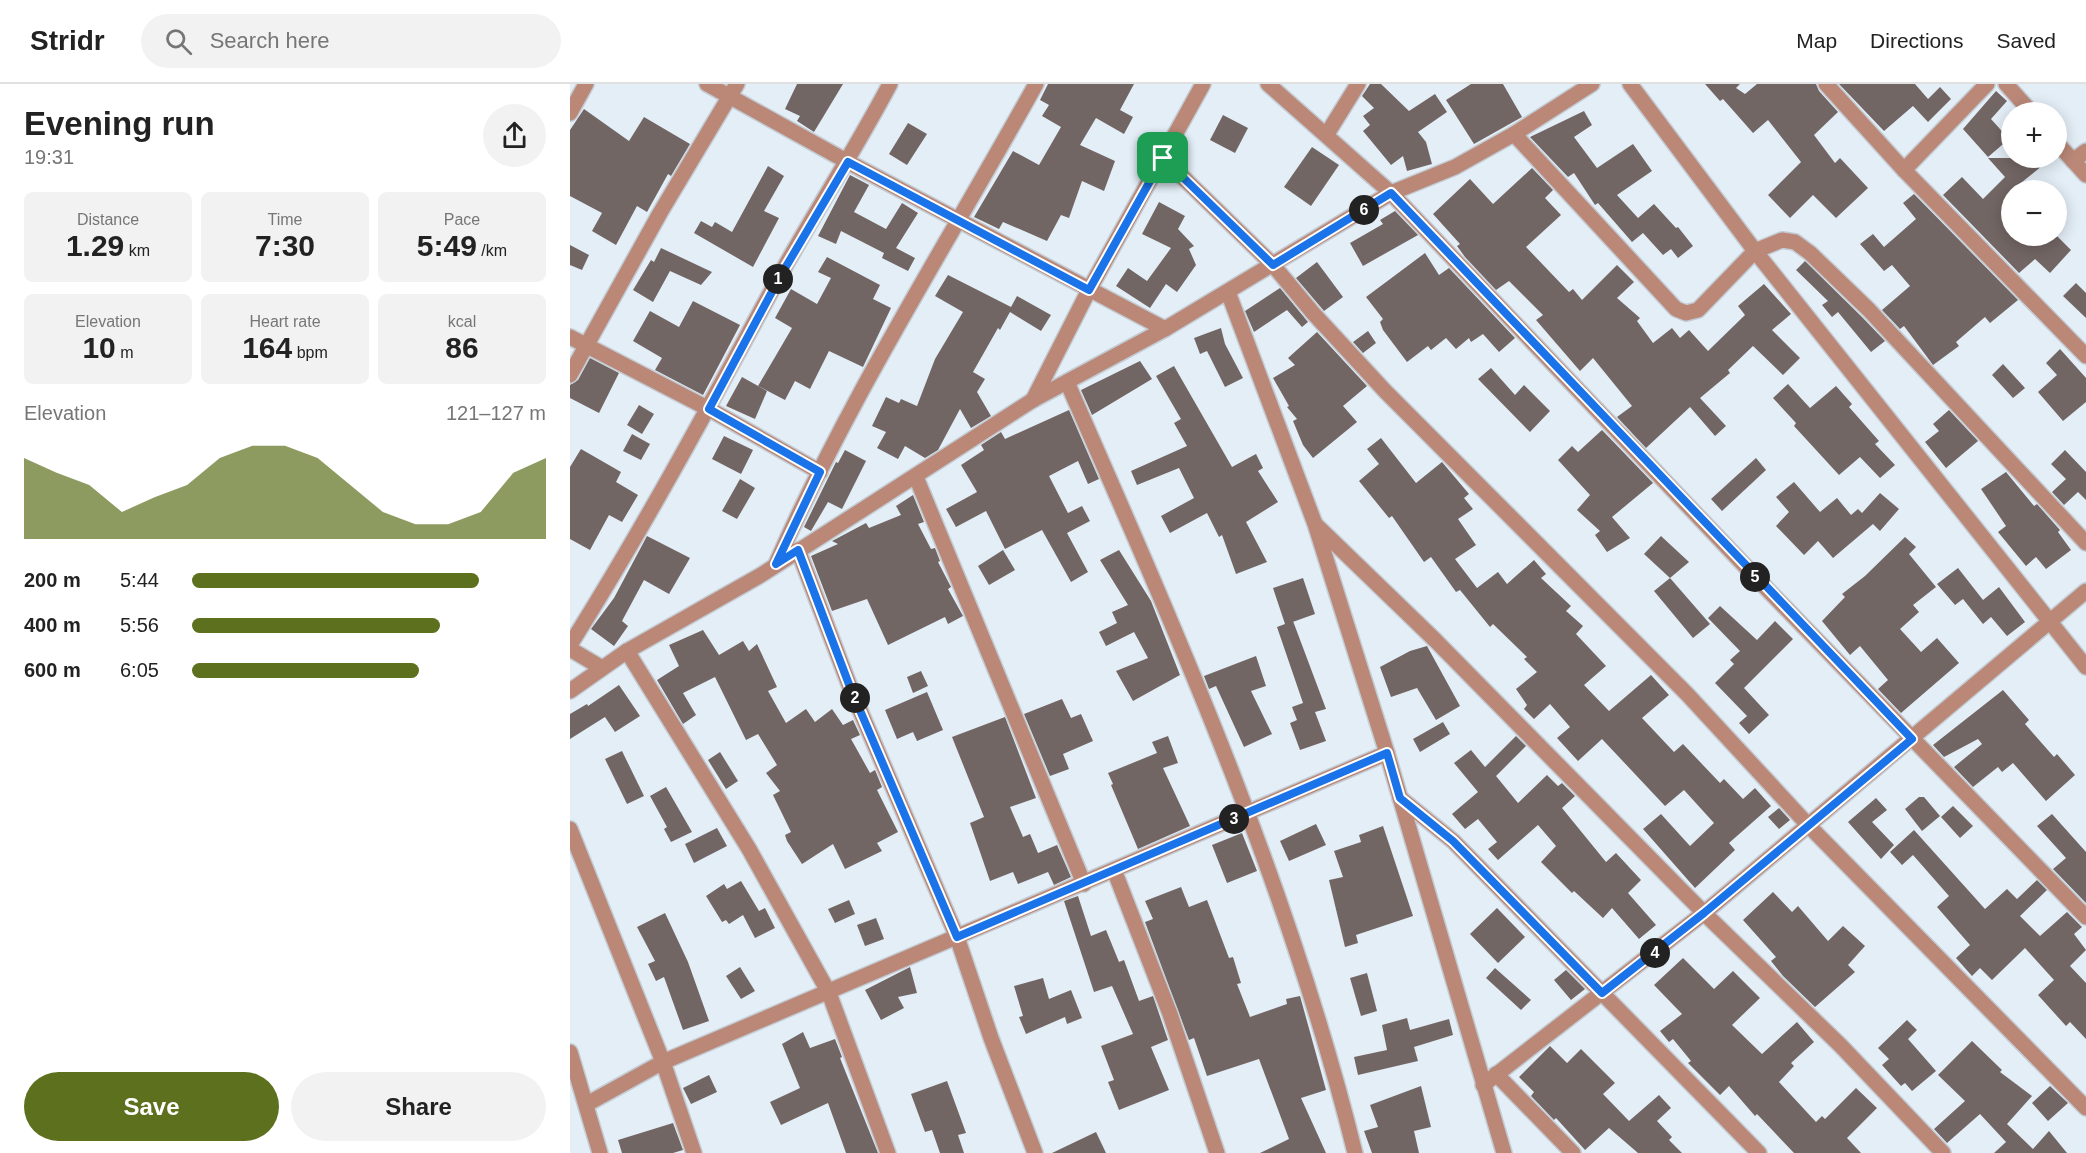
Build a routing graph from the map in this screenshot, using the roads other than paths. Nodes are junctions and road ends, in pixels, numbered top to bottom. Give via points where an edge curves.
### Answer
1 (586, 84) edge
2 (707, 84) edge
3 (890, 84) edge
4 (1036, 84) edge
5 (1203, 84) edge
6 (1268, 84) edge
7 (1358, 84) edge
8 (1592, 84) edge
9 (1630, 84) edge
10 (1826, 84) edge
11 (1987, 84) edge
12 (2008, 85) edge
13 (733, 90) edge
14 (2022, 102) edge
15 (570, 114) edge
16 (1327, 134) junction
17 (1514, 134) junction
18 (2086, 151) edge
19 (2067, 154) edge
20 (1163, 158) junction
21 (2073, 161) junction
22 (848, 162) junction
23 (1904, 170) junction
24 (2086, 175) edge
25 (1391, 193) junction
26 (958, 220) junction
27 (1755, 251) junction
28 (1273, 265) junction
29 (1089, 290) junction
30 (1228, 292) junction
31 (1165, 329) junction
32 (570, 337) edge
33 (588, 345) junction
34 (2086, 356) edge
35 (570, 375) edge
36 (1067, 382) junction
37 (1033, 400) junction
38 (709, 409) junction
39 (820, 472) junction
40 (916, 477) junction
41 (1315, 524) junction
42 (2086, 543) edge
43 (798, 550) junction
44 (776, 564) junction
45 (2086, 591) edge
46 (2049, 621) junction
47 (570, 647) edge
48 (627, 651) junction
49 (2086, 667) edge
50 (602, 668) junction
51 (570, 692) edge
52 (1912, 739) junction
53 (1387, 753) junction
54 (1400, 798) junction
55 (1249, 813) junction
56 (1809, 826) junction
57 (570, 829) edge
58 (1114, 870) junction
59 (1084, 884) junction
60 (1704, 913) junction
61 (2086, 917) edge
62 (957, 937) junction
63 (829, 993) junction
64 (1602, 993) junction
65 (570, 1052) edge
66 (663, 1062) junction
67 (1496, 1074) junction
68 (1483, 1084) junction
69 (587, 1104) junction
70 (2086, 1108) edge
71 (600, 1153) edge
72 (694, 1153) edge
73 (888, 1153) edge
74 (1035, 1153) edge
75 (1216, 1153) edge
76 (1356, 1153) edge
77 (1504, 1153) edge
78 (1573, 1153) edge
79 (1759, 1153) edge
80 (1943, 1153) edge

1 - 15 street
2 - 13 street
3 - 22 street
4 - 26 street
5 - 20 street
6 - 16 street
7 - 16 street
8 - 17 street
9 - 27 street
10 - 23 street
11 - 23 street
12 - 14 street
13 - 22 street
13 - 33 street
16 - 25 street
17 - 25 street via 1455,167
17 - 27 street via 1676,309 1686,313 1698,310
18 - 21 street
19 - 21 street
20 - 28 street
20 - 29 street
21 - 24 street
22 - 26 street
22 - 38 street
23 - 34 street
25 - 28 street
25 - 52 street
26 - 29 street
26 - 39 street
27 - 42 street via 1782,240 1795,242 1810,253 1869,310
27 - 46 street
28 - 30 street
28 - 56 street via 1385,391 1687,694
29 - 31 street
29 - 37 street
30 - 31 street
30 - 41 street
31 - 36 street
32 - 33 street
33 - 35 street
33 - 38 street
36 - 37 street
36 - 55 street
37 - 40 street
38 - 39 street
38 - 47 street
39 - 44 street
40 - 43 street
40 - 59 street
41 - 53 street
41 - 60 street via 1524,728
43 - 44 street
43 - 62 street via 850,687
44 - 48 street
45 - 46 street
46 - 49 street
46 - 52 street
47 - 50 street
48 - 50 street
48 - 63 street via 749,849
50 - 51 street
52 - 56 street
52 - 61 street
53 - 54 street
53 - 55 street
54 - 64 street via 1453,841
54 - 68 street
55 - 58 street
55 - 76 street via 1302,963
56 - 60 street
56 - 70 street
57 - 66 street
58 - 59 street
58 - 75 street via 1170,1014
59 - 62 street
60 - 64 street
60 - 80 street via 1841,1046
62 - 63 street
62 - 74 street
63 - 66 street
63 - 73 street
64 - 67 street
64 - 79 street
65 - 69 street
66 - 69 street
66 - 72 street
67 - 68 street
67 - 78 street
68 - 77 street
69 - 71 street

